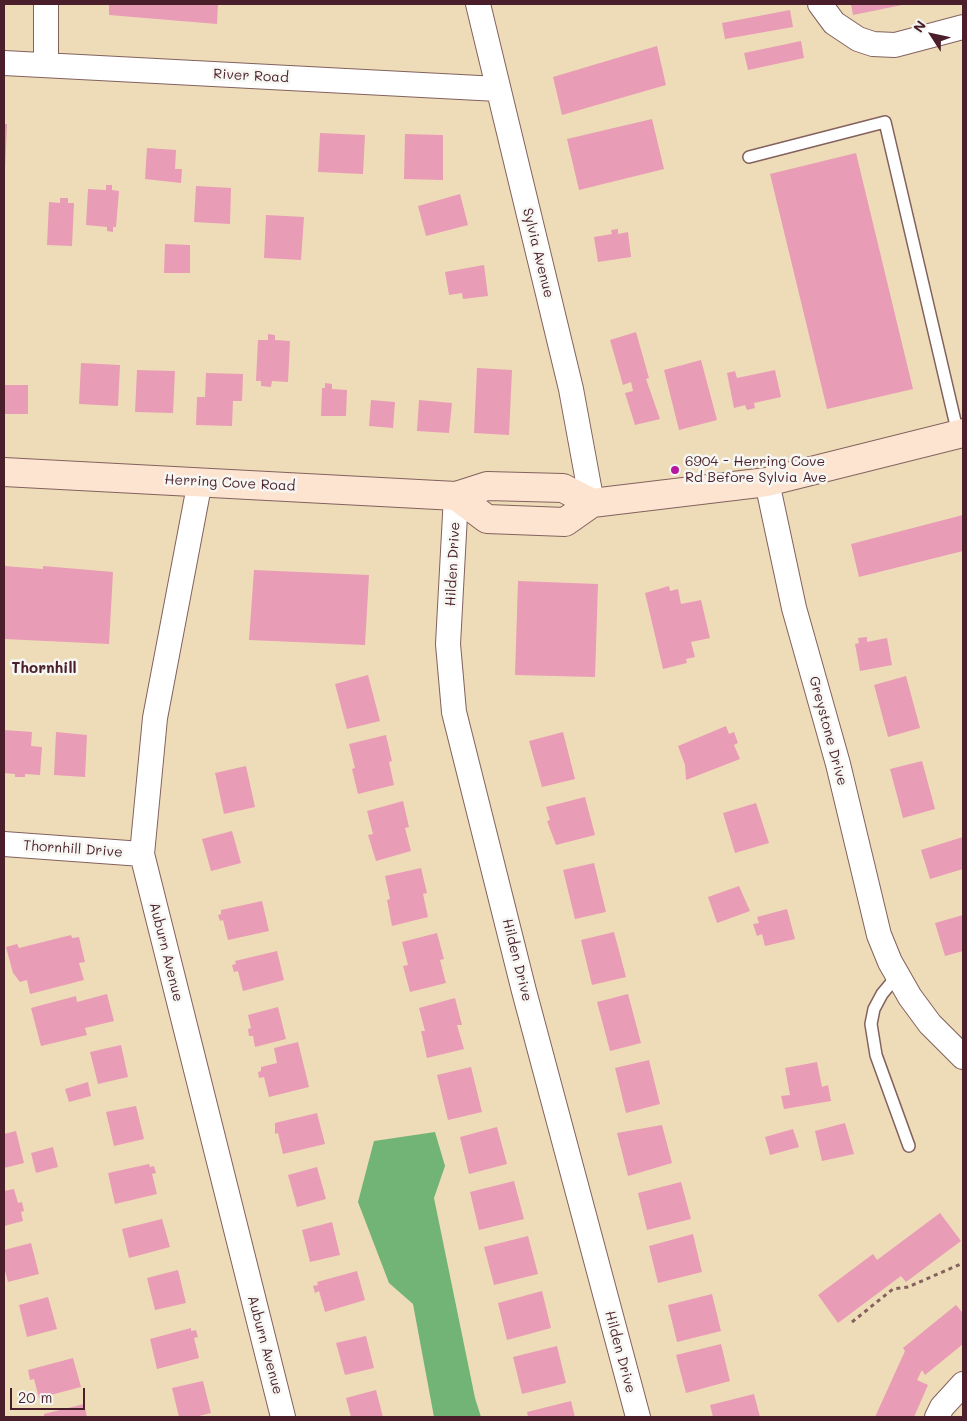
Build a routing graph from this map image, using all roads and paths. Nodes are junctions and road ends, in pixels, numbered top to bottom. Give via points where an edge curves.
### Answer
1 (46, 4) edge
2 (478, 4) edge
3 (820, 4) edge
4 (963, 27) edge
5 (4, 63) edge
6 (46, 65) junction
7 (498, 89) junction
8 (749, 157) dead end
9 (961, 433) edge
10 (4, 472) edge
11 (200, 481) junction
12 (767, 482) junction
13 (456, 496) junction
14 (592, 503) junction
15 (4, 844) edge
16 (142, 854) junction
17 (897, 976) junction
18 (963, 1057) edge
19 (909, 1146) dead end
20 (963, 1263) edge
21 (852, 1322) dead end
22 (963, 1384) edge
23 (283, 1417) edge
24 (638, 1417) edge
25 (937, 1417) edge

1 - 6 street
2 - 7 street, Sylvia Avenue
3 - 4 street via 834,23 858,39 882,46
5 - 6 street, River Road
6 - 7 street, River Road
7 - 14 street, Sylvia Avenue via 571,389
8 - 9 lane via 885,122
9 - 12 main road
10 - 11 main road, Herring Cove Road
11 - 13 main road, Herring Cove Road
11 - 16 street, Auburn Avenue via 155,718
12 - 14 main road
12 - 17 street, Greystone Drive via 794,608 838,764 874,921
13 - 14 main road via 487,519 566,522
13 - 24 street, Hilden Drive via 448,644 454,712 524,991
15 - 16 street, Thornhill Drive
16 - 23 street, Auburn Avenue
17 - 18 street, Greystone Drive via 925,1018
17 - 19 lane via 882,994 871,1024 876,1055
20 - 21 path via 908,1287 893,1289
22 - 25 street

